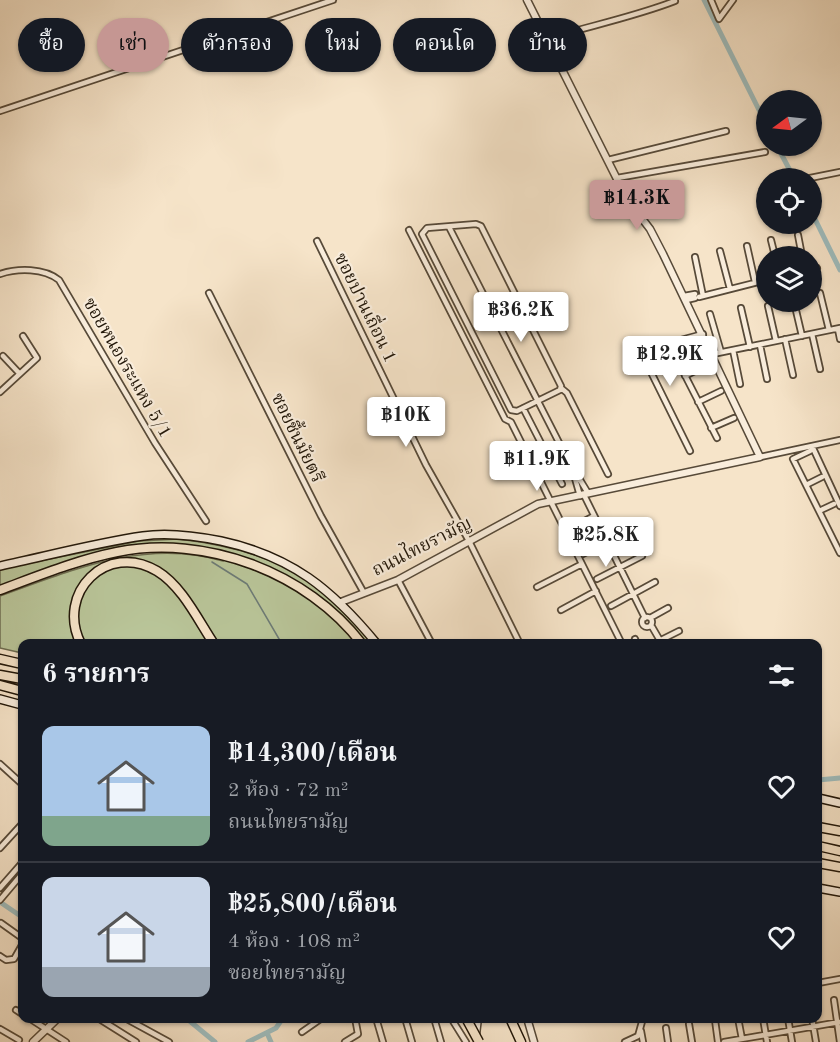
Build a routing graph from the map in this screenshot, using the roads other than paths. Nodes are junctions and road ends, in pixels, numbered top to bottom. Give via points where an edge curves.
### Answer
1 (333, 0) edge
2 (527, 0) edge
3 (711, 0) edge
4 (734, 0) edge
5 (675, 1) edge
6 (536, 18) edge
7 (587, 27) edge
8 (563, 72) edge
9 (0, 111) edge
10 (726, 131) dead end
11 (756, 154) edge
12 (608, 160) junction
13 (840, 172) edge
14 (822, 176) edge
15 (617, 178) junction
16 (449, 228) junction
17 (409, 230) dead end
18 (798, 235) dead end
19 (771, 240) dead end
20 (316, 241) dead end
21 (747, 246) dead end
22 (772, 246) edge
23 (800, 246) edge
24 (720, 250) dead end
25 (695, 257) dead end
26 (0, 274) edge
27 (755, 282) joint
28 (730, 289) junction
29 (209, 292) dead end
30 (700, 295) junction
31 (685, 298) junction
32 (822, 301) edge
33 (741, 308) dead end
34 (769, 312) edge
35 (796, 312) edge
36 (710, 315) dead end
37 (839, 328) edge
38 (829, 330) junction
39 (812, 334) junction
40 (23, 336) dead end
41 (802, 336) junction
42 (704, 337) junction
43 (785, 339) junction
44 (840, 339) edge
45 (776, 341) junction
46 (669, 344) junction
47 (760, 345) junction
48 (750, 347) junction
49 (733, 350) junction
50 (721, 352) junction
51 (713, 354) junction
52 (3, 356) dead end
53 (709, 364) dead end
54 (820, 369) dead end
55 (19, 373) junction
56 (793, 375) dead end
57 (685, 376) junction
58 (767, 379) dead end
59 (740, 384) dead end
60 (561, 388) junction
61 (1, 389) edge
62 (721, 391) dead end
63 (538, 401) junction
64 (698, 402) junction
65 (523, 408) junction
66 (734, 418) dead end
67 (711, 428) junction
68 (717, 438) dead end
69 (840, 440) edge
70 (811, 448) junction
71 (690, 451) dead end
72 (760, 457) junction
73 (572, 468) junction
74 (608, 474) dead end
75 (822, 477) dead end
76 (562, 484) dead end
77 (806, 485) junction
78 (586, 495) junction
79 (552, 502) junction
80 (837, 505) edge
81 (819, 511) junction
82 (594, 516) junction
83 (206, 521) dead end
84 (571, 528) dead end
85 (630, 529) dead end
86 (840, 533) edge
87 (832, 537) junction
88 (469, 541) junction
89 (606, 542) junction
90 (840, 553) edge
91 (583, 554) dead end
92 (642, 556) dead end
93 (582, 564) junction
94 (0, 566) edge
95 (619, 568) junction
96 (597, 579) dead end
97 (398, 580) junction
98 (655, 582) dead end
99 (537, 587) dead end
100 (0, 590) edge
101 (596, 591) junction
102 (364, 593) junction
103 (633, 594) junction
104 (340, 602) junction
105 (611, 606) dead end
106 (668, 608) dead end
107 (561, 610) dead end
108 (647, 618) junction
109 (651, 625) junction
110 (679, 631) dead end
111 (79, 639) edge
112 (210, 639) edge
113 (358, 639) edge
114 (373, 639) edge
115 (429, 639) edge
116 (518, 639) edge
117 (620, 639) edge
118 (659, 639) edge
119 (666, 639) edge
120 (0, 659) edge
121 (18, 663) edge
122 (0, 675) edge
123 (18, 679) edge
124 (0, 685) edge
125 (18, 690) edge
126 (0, 699) edge
127 (18, 704) edge
128 (0, 764) edge
129 (18, 780) edge
130 (822, 799) edge
131 (840, 803) edge
132 (822, 827) edge
133 (18, 828) edge
134 (840, 831) edge
135 (822, 847) edge
136 (0, 848) edge
137 (840, 851) edge
138 (822, 864) edge
139 (840, 867) edge
140 (18, 868) edge
141 (18, 878) edge
142 (8, 880) junction
143 (13, 884) junction
144 (0, 888) edge
145 (822, 889) edge
146 (840, 892) edge
147 (2, 898) edge
148 (1, 923) edge
149 (18, 935) edge
150 (18, 952) edge
151 (0, 956) edge
152 (840, 979) edge
153 (822, 982) edge
154 (834, 1000) dead end
155 (838, 1022) edge
156 (36, 1023) edge
157 (53, 1023) edge
158 (106, 1023) edge
159 (134, 1023) edge
160 (315, 1023) edge
161 (356, 1023) edge
162 (377, 1023) edge
163 (406, 1023) edge
164 (435, 1023) edge
165 (454, 1023) edge
166 (468, 1023) edge
167 (478, 1023) edge
168 (513, 1023) edge
169 (518, 1023) edge
170 (528, 1023) edge
171 (642, 1023) edge
172 (715, 1023) edge
173 (739, 1023) edge
174 (764, 1023) edge
175 (789, 1023) edge
176 (813, 1023) edge
177 (689, 1024) dead end
178 (813, 1026) junction
179 (666, 1028) dead end
180 (0, 1029) edge
181 (46, 1030) junction
182 (641, 1031) junction
183 (790, 1031) junction
184 (302, 1032) dead end
185 (766, 1035) junction
186 (19, 1040) dead end
187 (742, 1040) edge
188 (33, 1042) edge
189 (66, 1042) edge
190 (136, 1042) edge
191 (169, 1042) edge
192 (345, 1042) edge
193 (383, 1042) edge
194 (412, 1042) edge
195 (441, 1042) edge
196 (466, 1042) edge
197 (477, 1042) edge
198 (523, 1042) edge
199 (534, 1042) edge
200 (625, 1042) edge
201 (643, 1042) edge
202 (668, 1042) edge
203 (692, 1042) edge
204 (718, 1042) edge
205 (724, 1042) edge
206 (767, 1042) edge
207 (792, 1042) edge
208 (816, 1042) edge
209 (840, 1042) edge

1 - 9 street
2 - 6 street
3 - 4 street via 719,18
5 - 7 street via 642,14
8 - 12 street
10 - 12 street
11 - 15 street
12 - 15 street
13 - 14 street
15 - 31 street via 630,204 650,229
16 - 60 street via 480,226
16 - 63 street
16 - 65 street via 427,228 422,234 511,410
17 - 79 street
18 - 23 street
19 - 22 street
20 - 88 street, ซอยปานเถื่อน 1 via 426,465
21 - 27 street
24 - 28 street
25 - 30 street
26 - 83 street, ซอยหนองระแหง 5/1 via 37,271 59,280
27 - 28 street
28 - 30 street
29 - 102 street, ซอยชื้นมัยตรี
30 - 31 street
31 - 42 street
32 - 38 street
33 - 48 street
34 - 45 street
35 - 41 street
36 - 50 street
37 - 38 street
37 - 44 street
38 - 39 street
39 - 41 street
39 - 54 street
40 - 55 street via 37,358
41 - 43 street
42 - 46 street
42 - 51 street
43 - 45 street
43 - 56 street
45 - 47 street
46 - 57 street
46 - 71 street via 642,354
47 - 48 street
47 - 58 street
48 - 49 street
49 - 50 street
49 - 59 street
50 - 51 street
51 - 72 street
52 - 55 street
53 - 57 street
55 - 61 street
57 - 64 street
60 - 63 street
60 - 74 street
62 - 64 street
63 - 65 street
63 - 73 street
64 - 67 street
65 - 76 street
66 - 67 street
67 - 68 street
69 - 70 street, ถนนไทยรามัญ
70 - 72 street, ถนนไทยรามัญ
70 - 77 street via 793,459
70 - 80 street
72 - 78 street, ถนนไทยรามัญ
73 - 78 street
73 - 78 street
75 - 77 street
77 - 81 street
78 - 79 street, ถนนไทยรามัญ
78 - 82 street
79 - 88 street, ถนนไทยรามัญ via 538,504
79 - 93 street
80 - 81 street
81 - 87 street
82 - 84 street
82 - 89 street
85 - 89 street
86 - 87 street
87 - 90 street
88 - 97 street, ถนนไทยรามัญ
88 - 116 street, ซอยปานเถื่อน 1
89 - 91 street
89 - 95 street
92 - 95 street
93 - 99 street
93 - 101 street
94 - 104 main road via 145,536 205,537 247,546 282,560 314,579
95 - 96 street
95 - 103 street
97 - 102 street, ถนนไทยรามัญ
97 - 115 street
98 - 103 street
100 - 113 highway via 118,552 158,548 209,552 274,575 303,590
101 - 107 street
101 - 117 street
102 - 104 street, ถนนไทยรามัญ
103 - 105 street
103 - 108 street
104 - 114 main road
106 - 108 street
108 - 109 street
108 - 109 street via 643,624
109 - 118 street
110 - 119 street
111 - 112 highway via 73,623 76,598 87,580 111,564 139,563 156,570 171,583
120 - 121 highway
122 - 123 highway
124 - 125 highway
126 - 127 main road
128 - 129 street
130 - 131 main road
132 - 134 highway
133 - 136 street
135 - 137 highway
138 - 139 highway
140 - 142 street
141 - 143 street
142 - 143 street
142 - 144 street
143 - 147 street
145 - 146 main road
148 - 149 street
150 - 151 street via 14,959
152 - 153 street
154 - 155 street
155 - 178 street
155 - 209 street
156 - 181 street
157 - 181 street
158 - 190 street
159 - 191 street
160 - 184 street
161 - 192 street via 358,1034
162 - 193 street
163 - 194 street
164 - 195 street
165 - 196 street
166 - 197 highway, bridge
167 - 197 street
168 - 198 highway
169 - 198 highway
170 - 199 street
171 - 182 street
172 - 204 street
173 - 187 street
174 - 185 street
175 - 183 street
176 - 178 street
177 - 203 street
178 - 183 street
178 - 208 street
179 - 202 street
180 - 186 street
181 - 188 street
181 - 189 street
182 - 200 street
182 - 201 street
183 - 185 street
183 - 207 street
185 - 187 street
185 - 206 street
187 - 205 street

